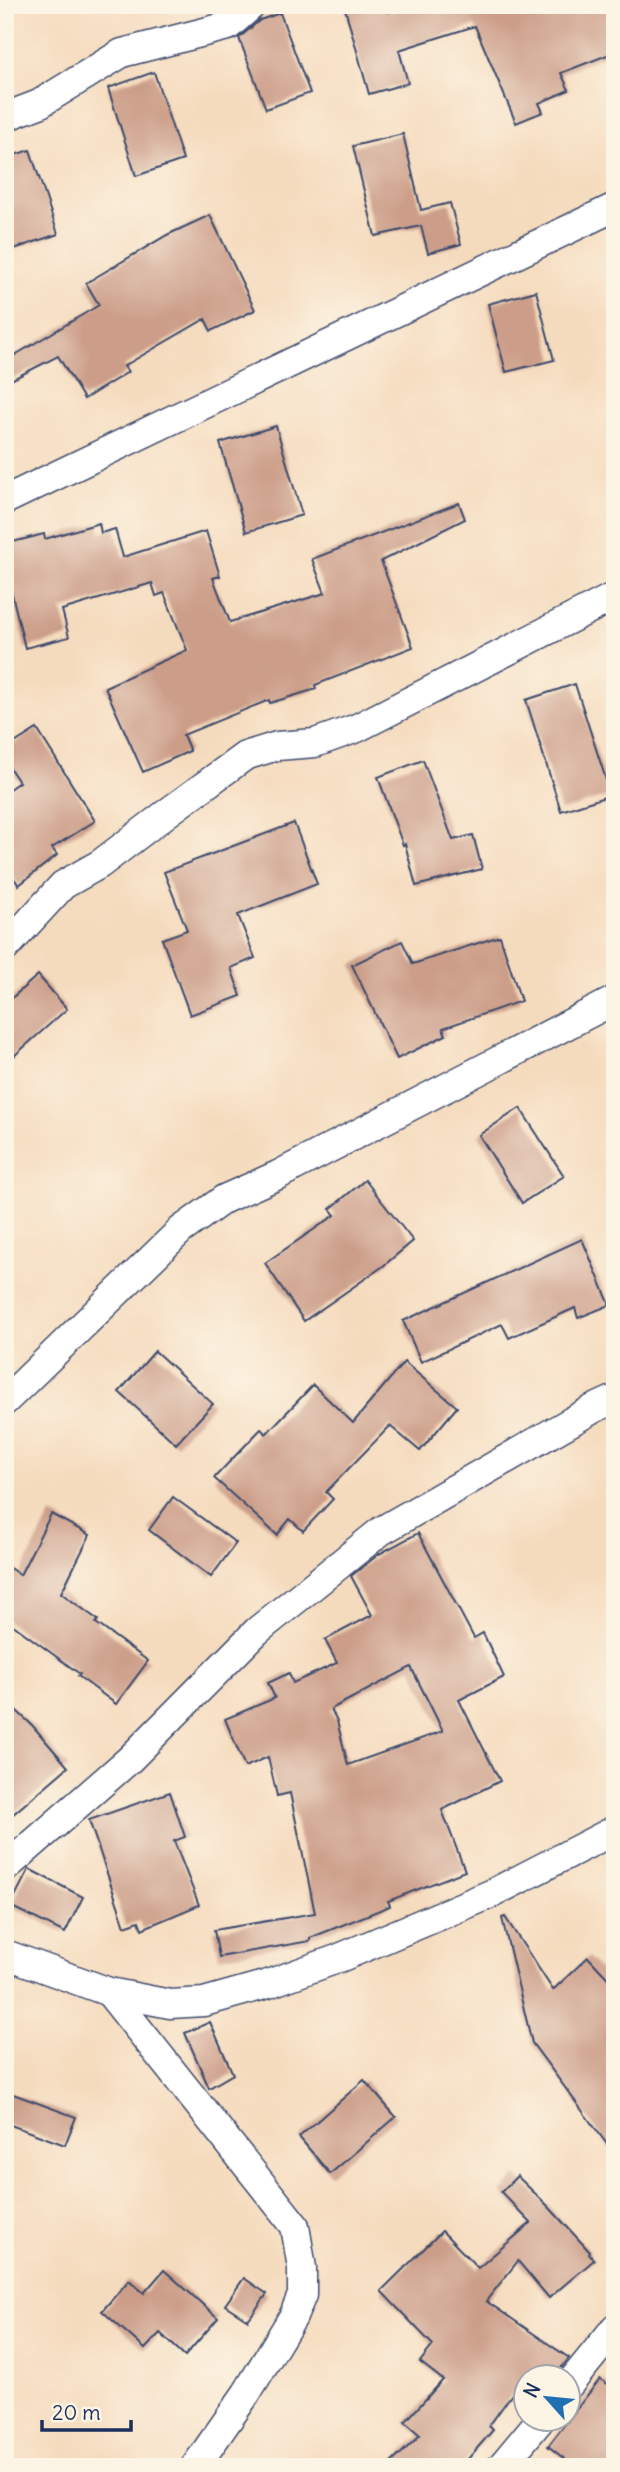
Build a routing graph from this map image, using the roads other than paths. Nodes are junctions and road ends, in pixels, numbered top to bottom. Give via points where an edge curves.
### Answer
1 (252, 5) edge
2 (5, 117) edge
3 (615, 207) edge
4 (5, 499) edge
5 (615, 596) edge
6 (5, 948) edge
7 (615, 1000) edge
8 (615, 1399) edge
9 (5, 1401) edge
10 (615, 1830) edge
11 (5, 1868) edge
12 (5, 1954) edge
13 (109, 1992) junction
14 (615, 2328) edge
15 (582, 2369) edge
16 (528, 2434) edge
17 (195, 2467) edge
18 (501, 2467) edge

1 - 2 street via 228,26 122,53 39,104
3 - 4 street
5 - 6 street via 357,728 315,743 277,746 245,756 100,864 63,885
7 - 9 street via 224,1199 181,1230
8 - 11 street via 381,1531 257,1631 130,1759
10 - 13 street via 491,1894 268,1984 204,2003 170,2004
12 - 13 street
13 - 17 street via 295,2225 297,2236 302,2295 293,2317
14 - 15 street
16 - 18 street

